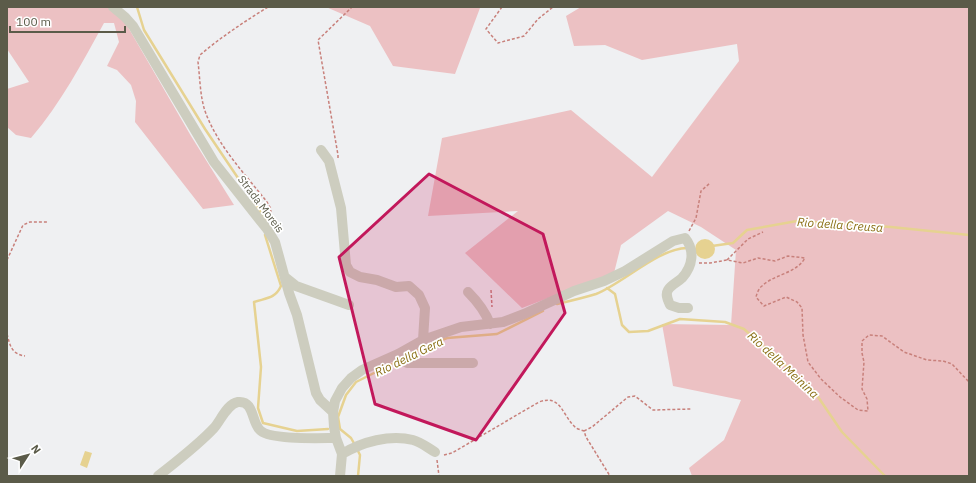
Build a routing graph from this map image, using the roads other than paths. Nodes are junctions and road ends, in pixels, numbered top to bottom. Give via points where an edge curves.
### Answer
1 (112, 7) edge
2 (321, 150) dead end
3 (286, 278) junction
4 (468, 292) dead end
5 (349, 305) dead end
6 (688, 308) dead end
7 (490, 324) junction
8 (423, 340) junction
9 (401, 358) junction
10 (473, 363) dead end
11 (333, 412) junction
12 (336, 438) junction
13 (435, 452) road end
14 (342, 454) junction
15 (158, 476) edge
16 (340, 476) edge

1 - 3 street, Strada Moreis via 133,26 214,162 267,229 275,242
2 - 8 street via 329,161 341,208 346,266 350,272 360,277 396,287 409,286 419,295 424,308
3 - 5 street via 296,286
3 - 11 street, Strada Moreis via 316,393
4 - 7 street via 485,312
6 - 7 street via 670,305 667,297 668,291 690,266 692,248 685,238 673,241 604,281 574,291 503,322
7 - 8 street via 461,327
8 - 9 street
9 - 10 street via 407,363
9 - 11 street via 362,370 351,378 342,388
11 - 12 street
12 - 14 street
12 - 15 street via 269,435 260,431 255,424 251,408 247,404 237,402 196,444
13 - 14 street via 414,440 388,438 357,446
14 - 16 street

